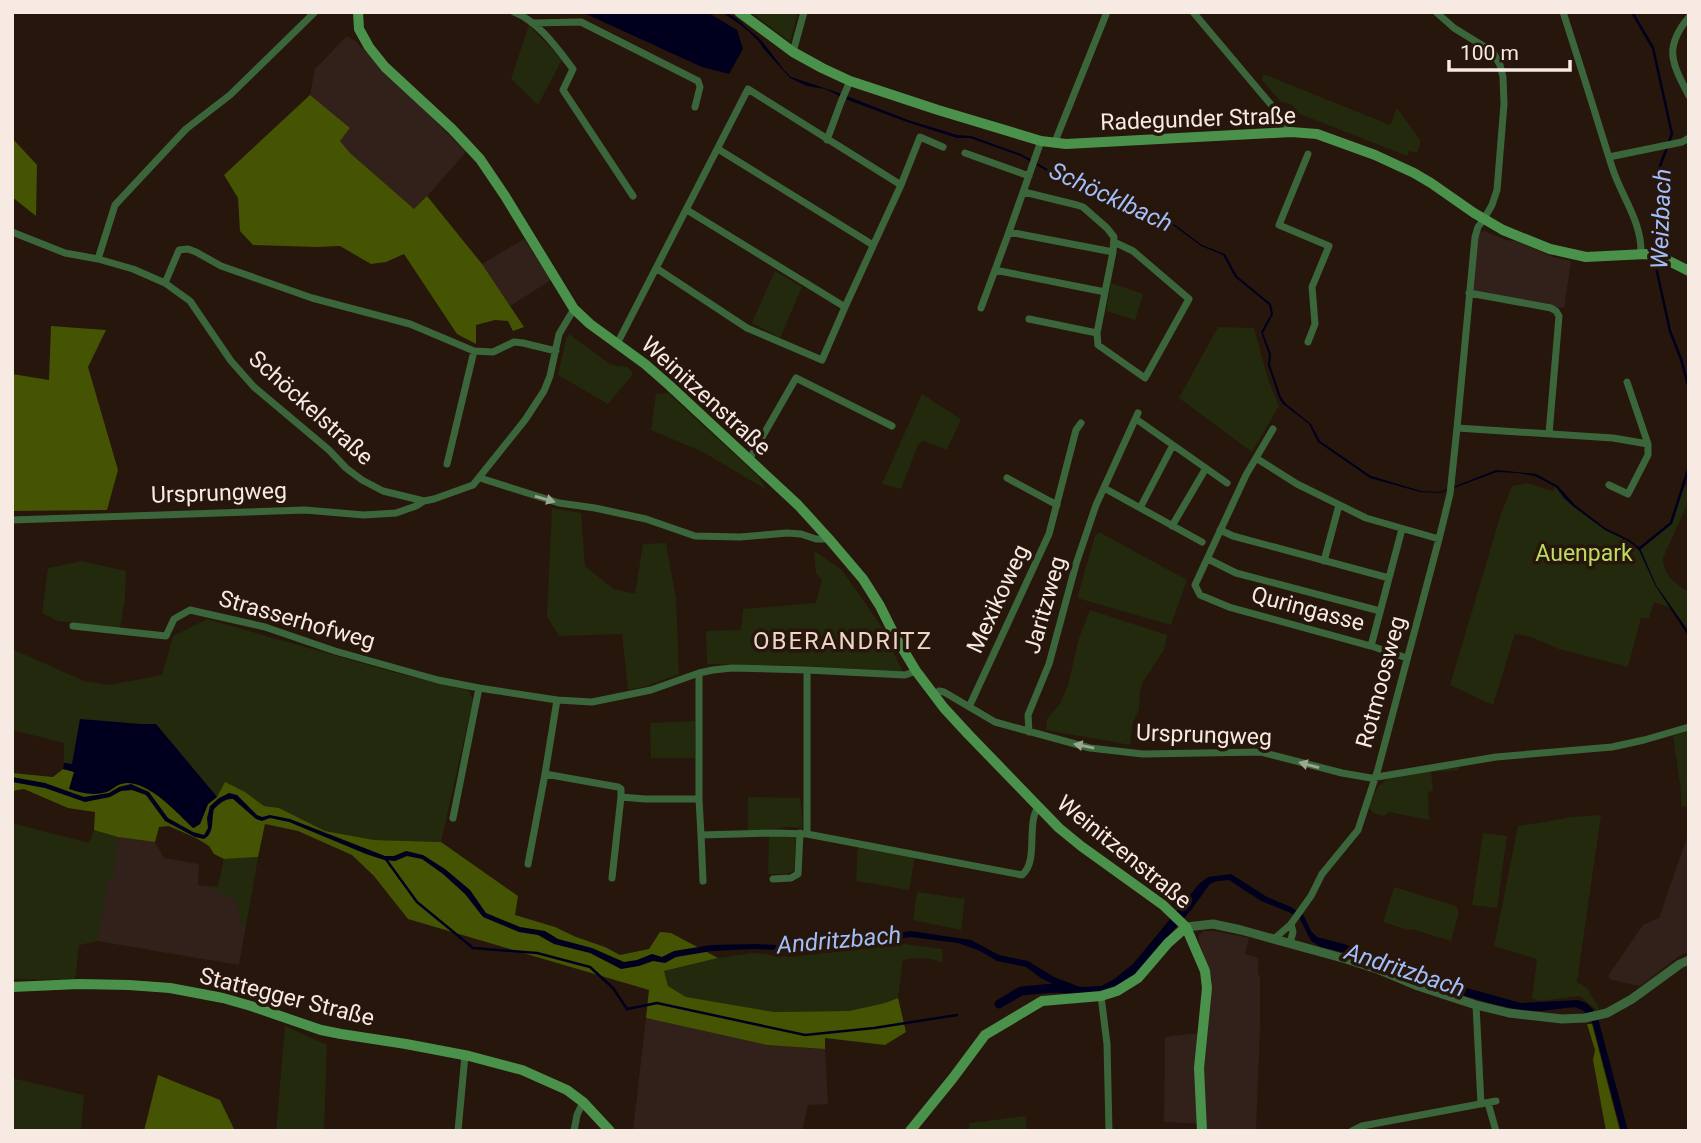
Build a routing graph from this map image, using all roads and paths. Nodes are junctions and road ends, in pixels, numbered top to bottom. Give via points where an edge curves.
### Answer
1 (315, 12) edge
2 (358, 12) edge
3 (514, 12) edge
4 (739, 12) edge
5 (804, 12) edge
6 (1107, 12) edge
7 (1193, 12) edge
8 (1436, 12) edge
9 (1563, 12) edge
10 (1689, 17) edge
11 (532, 23) junction
12 (793, 52) junction
13 (848, 84) junction
14 (1689, 96) edge
15 (695, 107) dead end
16 (1292, 132) junction
17 (1689, 138) edge
18 (828, 140) junction
19 (1041, 141) junction
20 (1054, 144) junction
21 (943, 147) dead end
22 (718, 149) junction
23 (965, 153) dead end
24 (1308, 154) dead end
25 (1609, 157) junction
26 (1030, 172) junction
27 (901, 185) junction
28 (1024, 192) junction
29 (633, 196) dead end
30 (687, 210) junction
31 (1485, 219) junction
32 (12, 232) edge
33 (1009, 232) junction
34 (1114, 242) junction
35 (873, 245) junction
36 (1113, 252) junction
37 (1646, 255) junction
38 (98, 259) junction
39 (656, 268) junction
40 (995, 270) junction
41 (1689, 271) edge
42 (165, 283) junction
43 (1105, 292) junction
44 (1469, 293) junction
45 (845, 306) junction
46 (981, 308) dead end
47 (574, 309) junction
48 (1029, 319) dead end
49 (1097, 333) junction
50 (1308, 342) dead end
51 (617, 344) junction
52 (474, 351) junction
53 (556, 351) junction
54 (1627, 382) dead end
55 (1081, 423) dead end
56 (891, 426) dead end
57 (1457, 428) junction
58 (1273, 429) dead end
59 (1549, 434) junction
60 (1648, 444) junction
61 (1173, 445) junction
62 (1256, 458) junction
63 (749, 460) junction
64 (447, 464) dead end
65 (1206, 468) junction
66 (480, 478) junction
67 (1007, 478) dead end
68 (1227, 483) dead end
69 (1609, 485) dead end
70 (1104, 488) junction
71 (424, 501) junction
72 (1057, 505) junction
73 (1339, 506) junction
74 (1140, 508) junction
75 (12, 520) edge
76 (1172, 526) junction
77 (1402, 529) junction
78 (1220, 530) junction
79 (829, 539) junction
80 (1439, 539) junction
81 (1202, 542) dead end
82 (1208, 559) junction
83 (1324, 561) junction
84 (1389, 578) junction
85 (1380, 611) junction
86 (73, 626) dead end
87 (1371, 646) junction
88 (1407, 658) junction
89 (807, 670) junction
90 (916, 671) junction
91 (699, 673) junction
92 (479, 688) junction
93 (934, 696) junction
94 (558, 700) junction
95 (969, 707) junction
96 (1689, 727) edge
97 (1032, 733) junction
98 (545, 775) junction
99 (1376, 778) junction
100 (621, 797) junction
101 (699, 799) junction
102 (1038, 807) junction
103 (453, 818) dead end
104 (803, 833) junction
105 (701, 835) junction
106 (527, 864) dead end
107 (612, 878) dead end
108 (773, 879) dead end
109 (703, 881) dead end
110 (1293, 921) junction
111 (1184, 925) junction
112 (1275, 939) junction
113 (1290, 943) junction
114 (1689, 960) edge
115 (12, 987) edge
116 (1101, 996) junction
117 (1476, 1004) junction
118 (465, 1055) junction
119 (583, 1102) junction
120 (1488, 1103) junction
121 (458, 1131) edge
122 (574, 1131) edge
123 (610, 1131) edge
124 (911, 1131) edge
125 (1109, 1131) edge
126 (1202, 1131) edge
127 (1352, 1131) edge
128 (1496, 1131) edge

1 - 38 street via 230,95 186,128 115,205
2 - 47 main road, Weinitzenstraße via 359,29 385,67 480,159
3 - 11 street
4 - 12 main road, Radegunder Straße
5 - 12 street
6 - 20 street, Radegunder Straße
7 - 16 street
8 - 31 street, Rotmoosweg via 1493,52 1500,65 1504,104 1497,190
9 - 25 street
10 - 14 street via 1672,49
11 - 15 street via 581,22 698,81
11 - 29 street via 573,69 563,90
12 - 13 main road, Radegunder Straße
13 - 18 street
13 - 19 main road, Radegunder Straße
16 - 20 main road, Radegunder Straße
16 - 31 main road, Radegunder Straße via 1317,134 1375,155 1414,173
17 - 25 street
18 - 22 street via 748,89
18 - 27 street
19 - 20 main road, Radegunder Straße
19 - 26 street
21 - 27 street via 920,137
22 - 30 street
22 - 35 street
23 - 26 street
24 - 50 street, Radegunder Straße via 1279,225 1329,246 1312,287 1315,324
25 - 37 street
26 - 28 street
27 - 35 street
28 - 33 street
28 - 34 street via 1083,207 1111,232
30 - 39 street
30 - 45 street
31 - 37 main road, Radegunder Straße via 1550,249 1586,257
31 - 44 street, Rotmoosweg via 1475,237
32 - 38 street, Schöckelstraße via 65,253
33 - 36 street
33 - 40 street
34 - 36 street
34 - 49 street via 1133,251 1189,299 1145,378 1098,345
35 - 45 street
36 - 43 street
37 - 41 main road, Radegunder Straße
38 - 42 street, Schöckelstraße
39 - 45 street via 747,328 822,360
39 - 51 street
40 - 43 street
40 - 46 street
42 - 52 street via 179,250 188,249 259,281 410,324
42 - 71 street, Schöckelstraße via 190,301 254,387 346,468 383,491
43 - 49 street
44 - 57 street, Rotmoosweg
44 - 59 street via 1551,308 1559,316
47 - 51 main road, Weinitzenstraße
47 - 53 street via 559,334
48 - 49 street
51 - 63 main road, Weinitzenstraße via 669,384
52 - 53 street via 492,352 514,342
52 - 64 street
53 - 66 street via 544,391
54 - 60 street
55 - 72 street, Mexikoweg
56 - 63 street via 796,378
57 - 59 street
57 - 80 street, Rotmoosweg
58 - 62 street
59 - 60 street
60 - 69 street via 1648,455 1628,494
61 - 65 street, Jaritzweg
61 - 70 street, Jaritzweg via 1137,416
61 - 74 street
62 - 73 street
62 - 78 street
63 - 79 main road, Weinitzenstraße
65 - 68 street, Jaritzweg
65 - 76 street
66 - 71 street via 473,485
66 -> 79 street via 559,503 646,519 695,536 780,533
67 - 72 street
70 - 74 street
70 - 97 street, Jaritzweg via 1076,564 1049,664 1028,715
71 - 75 street, Ursprungweg via 396,513 364,515 305,510
72 - 95 street, Mexikoweg via 1049,534
73 - 77 street
73 - 83 street
74 - 76 street
76 - 81 street
77 - 80 street
77 - 84 street
78 - 82 street
78 - 83 street
79 - 90 main road, Weinitzenstraße via 863,579
80 - 88 street, Rotmoosweg
82 - 85 street via 1236,573
82 - 87 street, Quringasse via 1195,585 1200,595
83 - 84 street
84 - 85 street
85 - 87 street
86 - 92 street, Strasserhofweg via 166,636 174,619 190,610 265,626 397,669
87 - 88 street, Quringasse
88 - 99 street, Rotmoosweg
89 - 90 street, Strasserhofweg via 900,675
89 - 91 street, Strasserhofweg via 732,668
89 - 104 street
90 - 93 main road, Weinitzenstraße
91 - 94 street, Strasserhofweg via 651,690 592,702
91 - 101 street
92 - 94 street, Strasserhofweg
92 - 103 street
93 - 95 street, Ursprungweg via 944,692
93 - 102 main road, Weinitzenstraße
94 - 98 street
95 - 97 street, Ursprungweg via 995,722
96 - 99 street, Ursprungweg via 1612,747 1496,757
99 -> 97 street, Ursprungweg via 1261,752 1143,754 1090,748
98 - 100 street via 618,787
98 - 106 street
99 - 110 street, Rotmoosweg via 1357,830
100 - 101 street
100 - 107 street
101 - 105 street
102 - 104 street, Weinitzenstraße via 1029,864 1024,874 1017,875
102 - 111 main road, Weinitzenstraße
104 - 105 street
104 - 108 street via 798,874
105 - 109 street
110 - 112 street, Rotmoosweg
110 - 113 street
111 - 112 street via 1213,924
111 - 116 main road via 1138,978
111 - 126 main road via 1205,971 1207,988 1199,1068
112 - 113 street
113 - 117 street
114 - 117 street via 1626,1003 1598,1016 1518,1015
115 - 118 main road, Stattegger Straße via 170,988 258,1007 321,1030
116 - 124 main road via 1042,1001 985,1035
116 - 125 street
117 - 120 street
118 - 119 main road, Stattegger Straße via 522,1070
118 - 121 street
119 - 122 street
119 - 123 main road, Stattegger Straße
120 - 127 street
120 - 128 street

